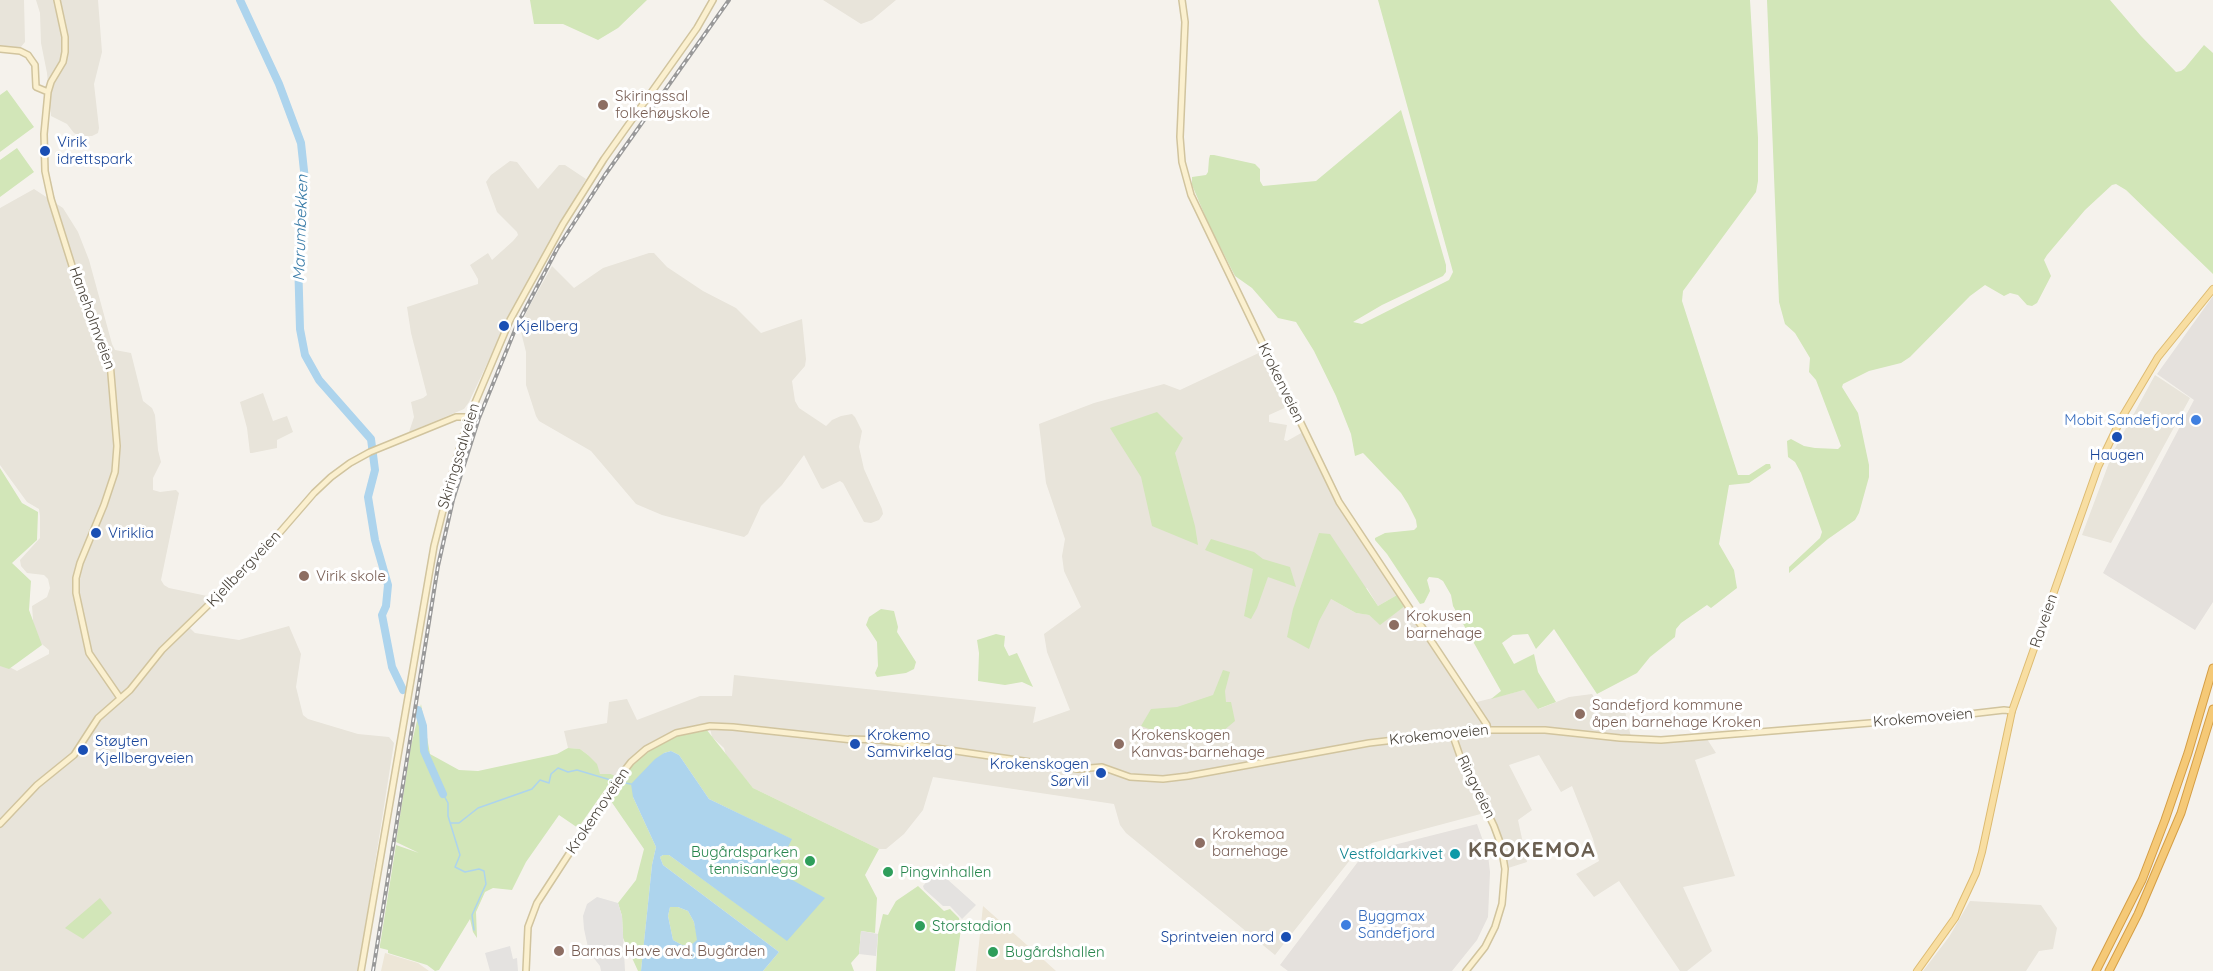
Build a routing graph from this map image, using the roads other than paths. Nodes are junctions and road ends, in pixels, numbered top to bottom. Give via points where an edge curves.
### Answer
1 (57, 0) edge
2 (713, 0) edge
3 (1182, 0) edge
4 (0, 49) edge
5 (48, 92) junction
6 (2213, 289) edge
7 (469, 417) junction
8 (2213, 668) edge
9 (120, 698) junction
10 (2213, 709) edge
11 (2012, 711) junction
12 (1488, 730) junction
13 (1454, 736) junction
14 (0, 824) edge
15 (361, 971) edge
16 (526, 971) edge
17 (1466, 971) edge
18 (1917, 971) edge
19 (2097, 971) edge
20 (2109, 971) edge

1 - 5 main road, Haneholmveien via 65,52
2 - 7 main road, Skiringssalveien via 563,224 510,321
3 - 12 main road, Krokenveien via 1185,22 1180,137 1191,195 1339,501
4 - 5 main road via 28,55 35,65 36,87
5 - 9 main road, Haneholmveien via 44,146 47,181 85,307 110,362 117,446 115,472 80,564 76,593 89,653
6 - 11 main road, Raveien via 2158,357 2110,442
7 - 9 main road, Kjellbergveien via 456,417 373,450 341,469 147,665
7 - 15 main road, Skiringssalveien via 434,546
8 - 19 highway via 2188,753 2142,880
9 - 14 main road, Kjellbergveien via 98,718 74,755
10 - 20 highway via 2159,867
11 - 12 main road, Krokemoveien via 1660,740 1545,730
11 - 18 main road, Raveien via 1976,873 1956,916
12 - 13 main road, Krokemoveien
13 - 16 main road, Krokemoveien via 1370,743 1160,779 1131,777 1102,767 1078,769 989,754 733,727 710,726 675,733 631,762 537,903 528,927
13 - 17 main road, Ringveien via 1494,826 1505,869 1497,921 1485,947

